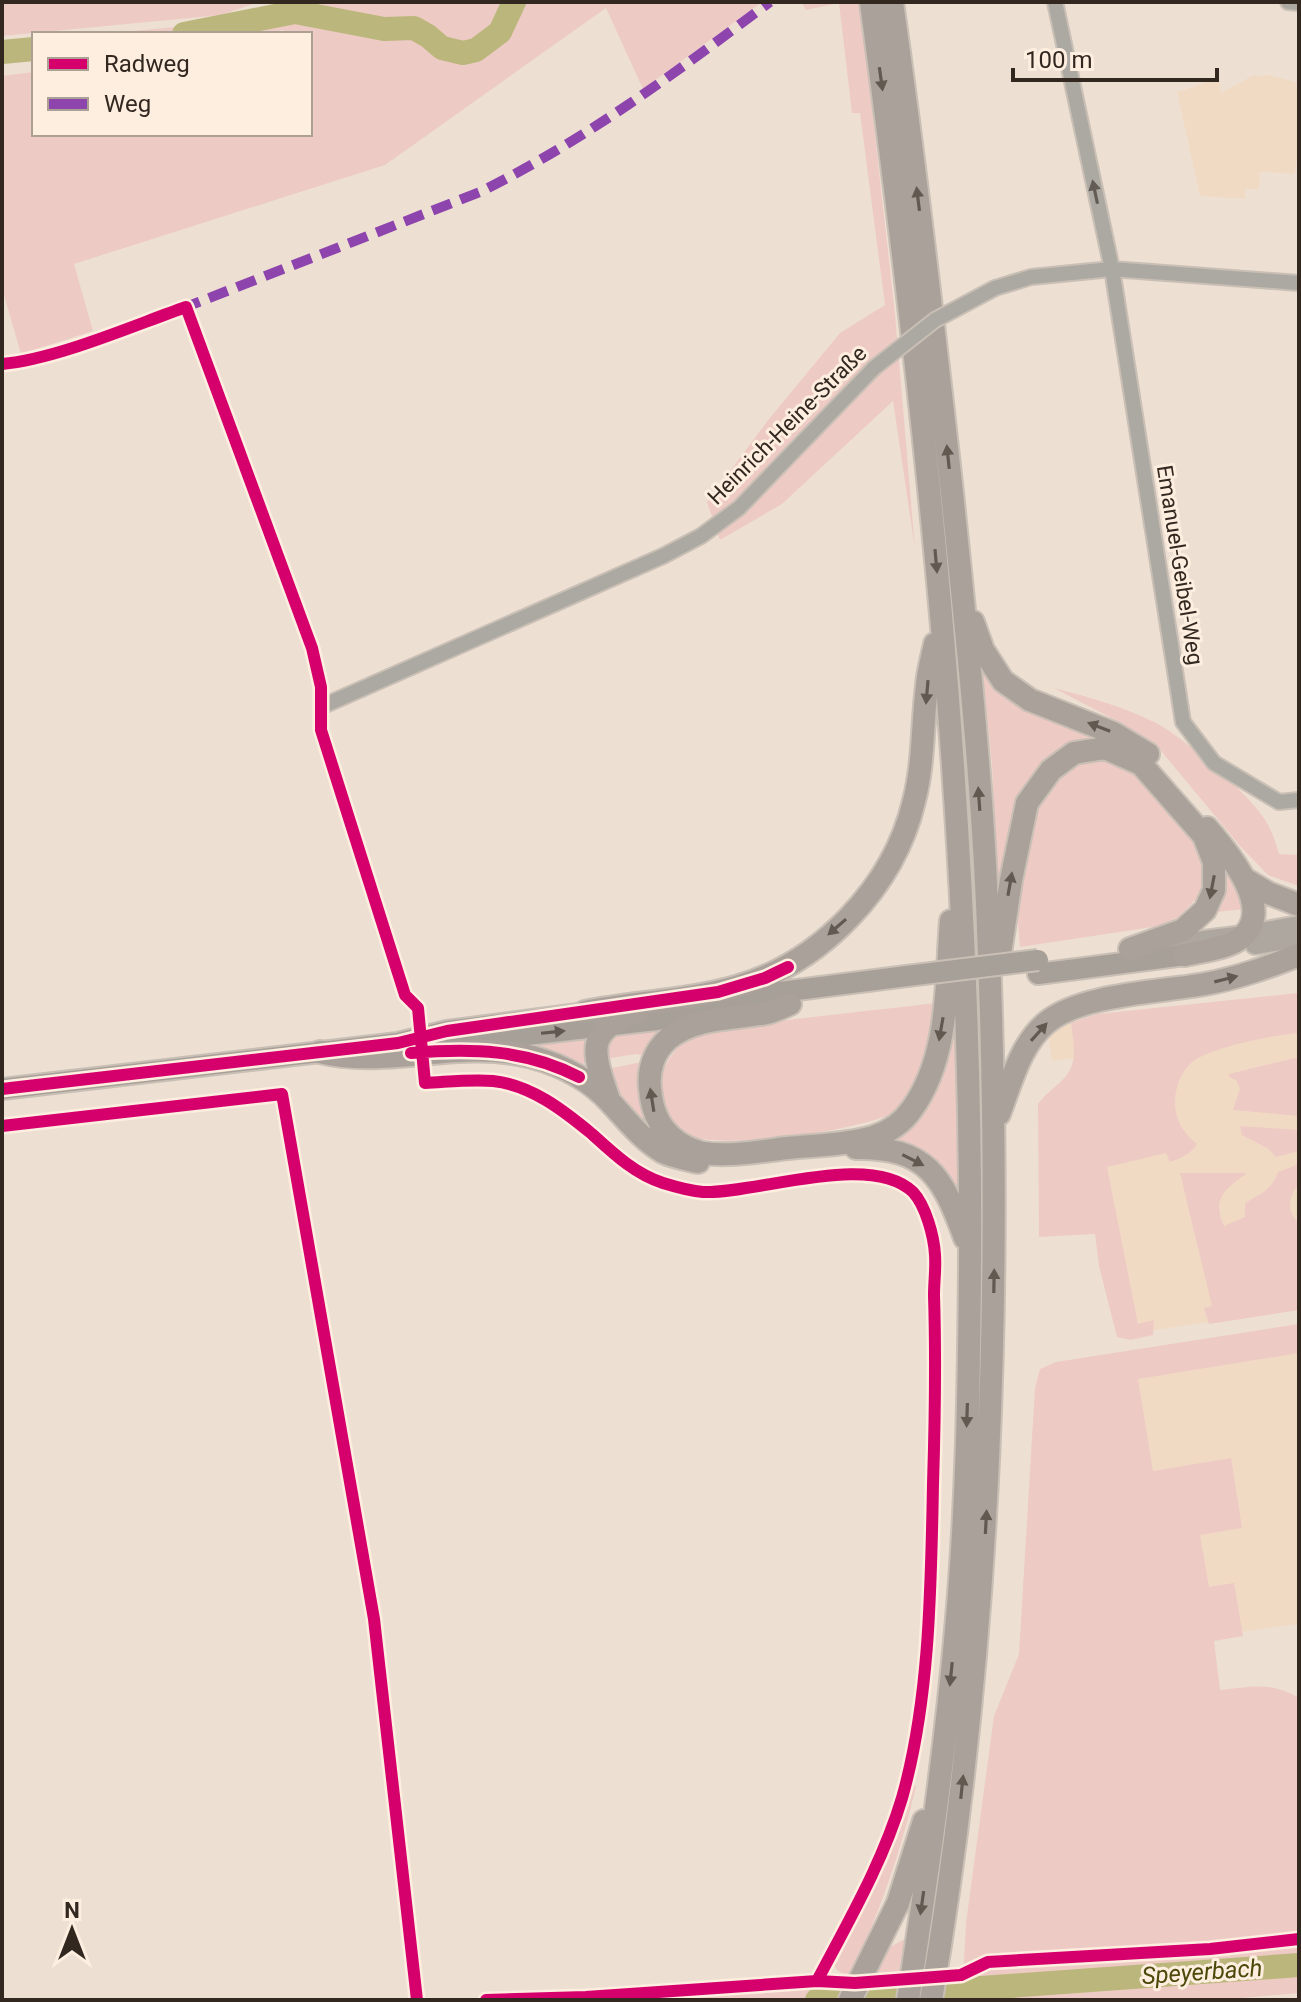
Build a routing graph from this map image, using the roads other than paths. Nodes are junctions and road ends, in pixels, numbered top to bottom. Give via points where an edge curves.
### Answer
1 (871, 2) edge
2 (892, 2) edge
3 (1055, 2) edge
4 (1288, 2) edge
5 (1299, 3) edge
6 (1112, 269) junction
7 (1299, 283) edge
8 (963, 596) junction
9 (941, 615) junction
10 (323, 706) dead end
11 (1299, 800) edge
12 (958, 840) junction
13 (1246, 880) junction
14 (1299, 905) edge
15 (1299, 925) edge
16 (1244, 935) junction
17 (1299, 938) edge
18 (1130, 949) junction
19 (1185, 955) junction
20 (1299, 955) edge
21 (1038, 967) junction
22 (908, 983) junction
23 (790, 1004) junction
24 (655, 1007) junction
25 (585, 1012) junction
26 (991, 1016) junction
27 (605, 1027) junction
28 (448, 1041) junction
29 (320, 1052) joint
30 (2, 1089) edge
31 (609, 1100) junction
32 (994, 1127) junction
33 (970, 1252) junction
34 (941, 1771) junction
35 (944, 1950) junction
36 (850, 2000) edge
37 (908, 2000) edge
38 (931, 2000) edge
39 (945, 2000) edge

1 -> 9 highway via 913,331
8 -> 2 highway
6 -> 3 street, Emanuel-Geibel-Weg
4 - 5 street
6 - 7 street, Heinrich-Heine-Straße
6 - 10 street, Heinrich-Heine-Straße, bridge via 1031,277 995,288 935,320 874,368 739,508 701,536
6 - 11 street, Emanuel-Geibel-Weg via 1183,722 1214,763 1279,802
13 -> 8 highway via 1149,755 1113,733 1030,700 1003,681 983,650
26 -> 8 highway
9 - 12 highway
9 -> 25 highway via 914,804 880,882 843,923 788,967 765,978 718,992
12 -> 23 highway via 939,1044 921,1094 901,1122 873,1137 750,1152 702,1153 672,1138 653,1113 649,1077 666,1040 684,1028 764,1014
12 - 33 highway via 969,1066
13 - 14 highway
13 - 16 highway via 1252,919
15 - 16 main road
16 - 18 main road
16 - 19 highway
17 - 19 main road
18 - 21 main road
26 -> 18 highway via 1027,803 1051,770 1074,753 1105,748 1141,764 1204,836 1214,862 1214,890 1205,910 1183,930
19 - 21 main road
32 -> 20 highway via 1031,1039 1066,1010 1208,984
21 - 22 main road, bridge
22 - 23 main road
22 - 24 main road
23 - 27 main road
24 - 25 main road
24 - 27 highway
25 - 28 main road
26 - 32 highway
28 -> 27 main road
27 - 31 highway via 597,1053
28 - 29 highway via 343,1058
28 - 31 highway via 554,1064
29 - 30 main road
31 -> 33 highway via 642,1137 666,1153 699,1162 737,1163 855,1148 914,1158 943,1184
35 -> 32 highway via 986,1527 994,1338
33 -> 34 highway via 964,1510
34 - 36 highway via 898,1903
34 -> 37 highway
35 - 38 highway
35 - 39 highway

